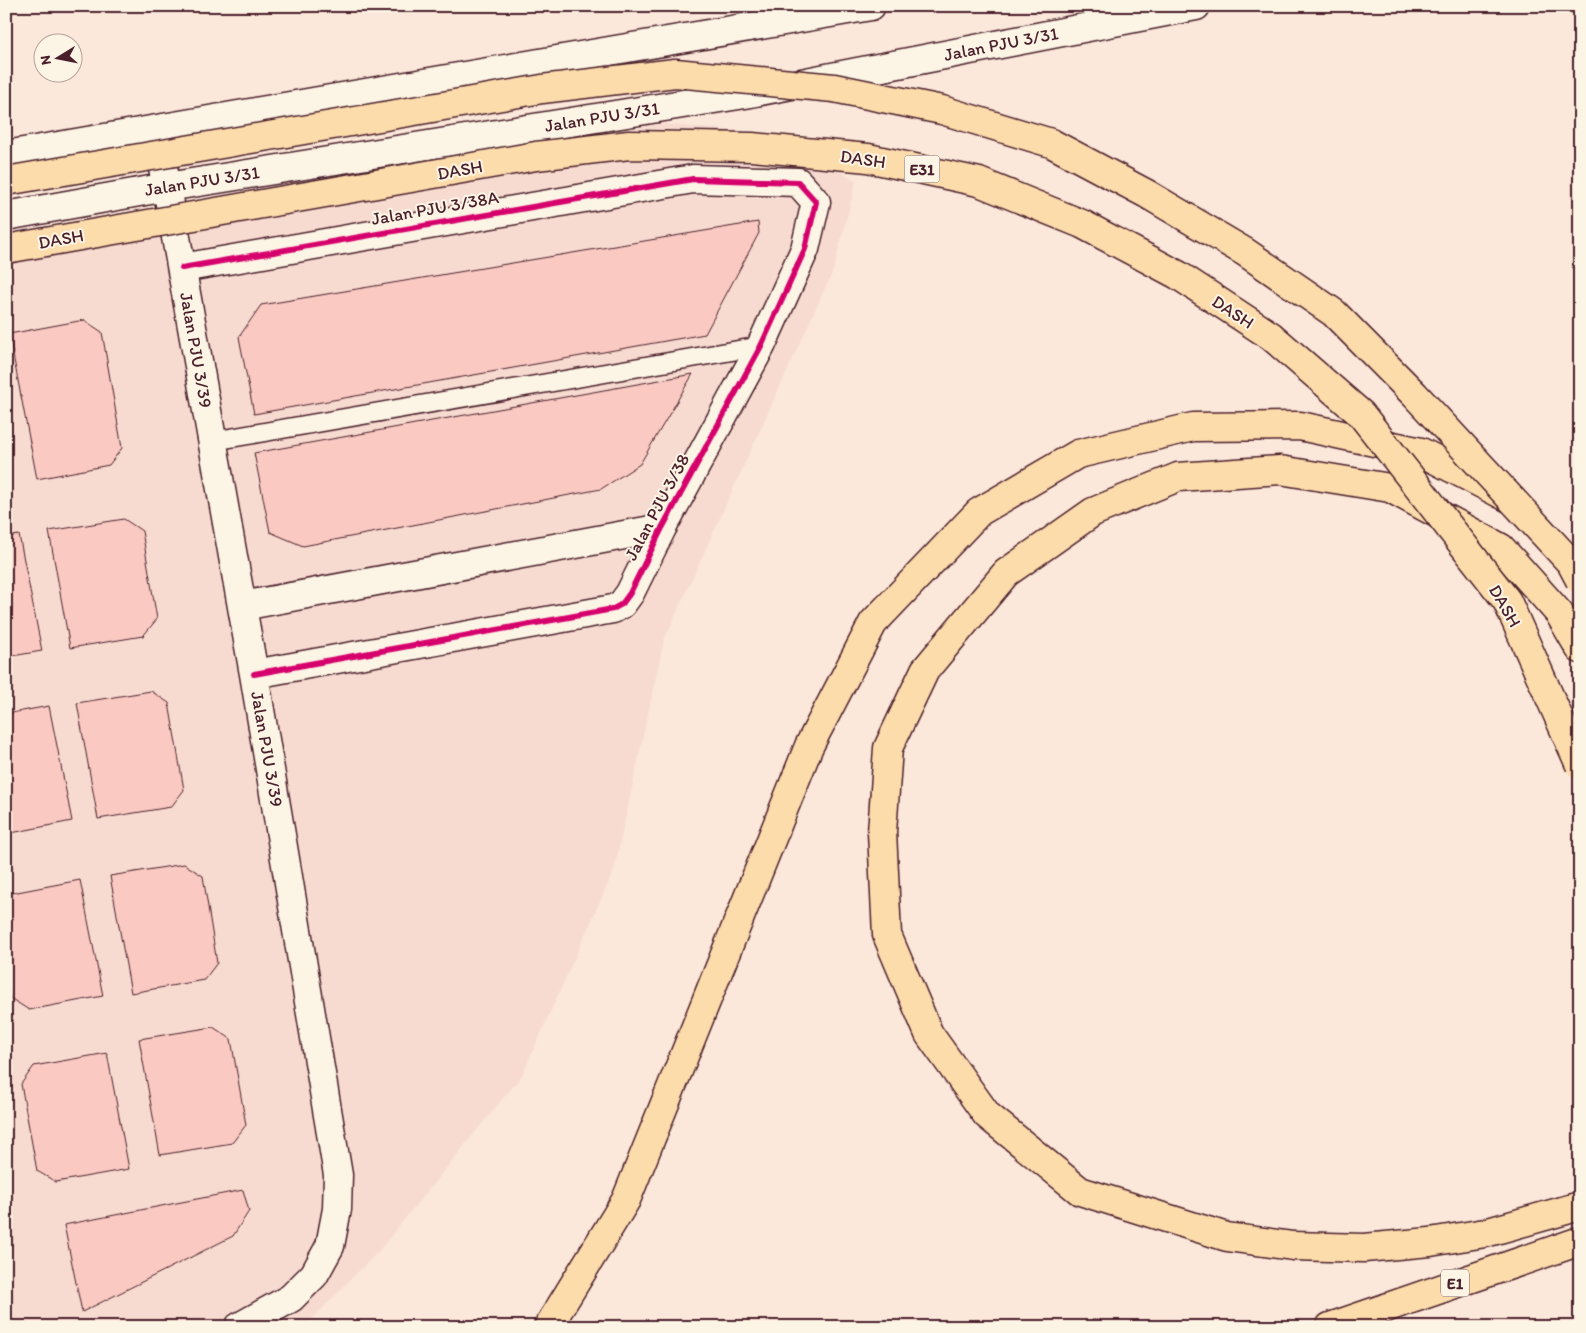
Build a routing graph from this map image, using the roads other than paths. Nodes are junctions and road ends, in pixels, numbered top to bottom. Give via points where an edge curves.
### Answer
1 (870, 6) edge
2 (1196, 6) edge
3 (155, 130) junction
4 (6, 155) edge
5 (693, 179) joint
6 (6, 181) edge
7 (167, 187) junction
8 (6, 216) edge
9 (6, 249) edge
10 (182, 268) junction
11 (761, 346) junction
12 (213, 441) junction
13 (662, 528) junction
14 (1580, 555) edge
15 (1580, 580) edge
16 (242, 606) junction
17 (1580, 649) edge
18 (254, 674) junction
19 (1580, 765) edge
20 (1580, 1206) edge
21 (1580, 1241) edge
22 (239, 1327) edge
23 (548, 1327) edge
24 (1330, 1327) edge

1 - 3 street
2 - 7 street, Jalan PJU 3/31 via 745,94
3 - 4 street
3 - 7 street, Jalan PJU 3/39
5 - 10 street, Jalan PJU 3/38A
5 - 11 street, Jalan PJU 3/38 via 798,182 816,202 805,249
6 - 15 highway, bridge via 542,89 675,73 834,88 942,110 1051,143 1147,194 1245,252 1334,313 1571,563
7 - 8 street, Jalan PJU 3/31
7 - 10 street, Jalan PJU 3/39
9 - 19 highway, DASH / E31, bridge via 536,156 630,145 752,147 868,158 979,182 1082,224 1178,275 1271,336 1361,414 1507,601
10 - 12 street, Jalan PJU 3/39
11 - 12 lane
11 - 13 street, Jalan PJU 3/38
12 - 16 street, Jalan PJU 3/39
13 - 16 street, Jalan PJU 3/38
13 - 18 street, Jalan PJU 3/38 via 630,593 622,604 613,609
14 - 23 highway via 1533,510 1421,452 1300,426 1193,427 1078,454 979,512 873,623 809,746 626,1200
16 - 18 street, Jalan PJU 3/39
17 - 20 highway via 1559,613 1501,548 1390,488 1280,470 1178,477 1093,512 1006,573 943,648 925,670 888,748 882,832 887,935 929,1034 987,1115 1080,1191 1227,1237 1293,1246 1364,1248 1430,1242 1485,1234
18 - 22 street, Jalan PJU 3/39 via 338,1175 337,1209 330,1246 314,1275 291,1298
21 - 24 highway, E1

